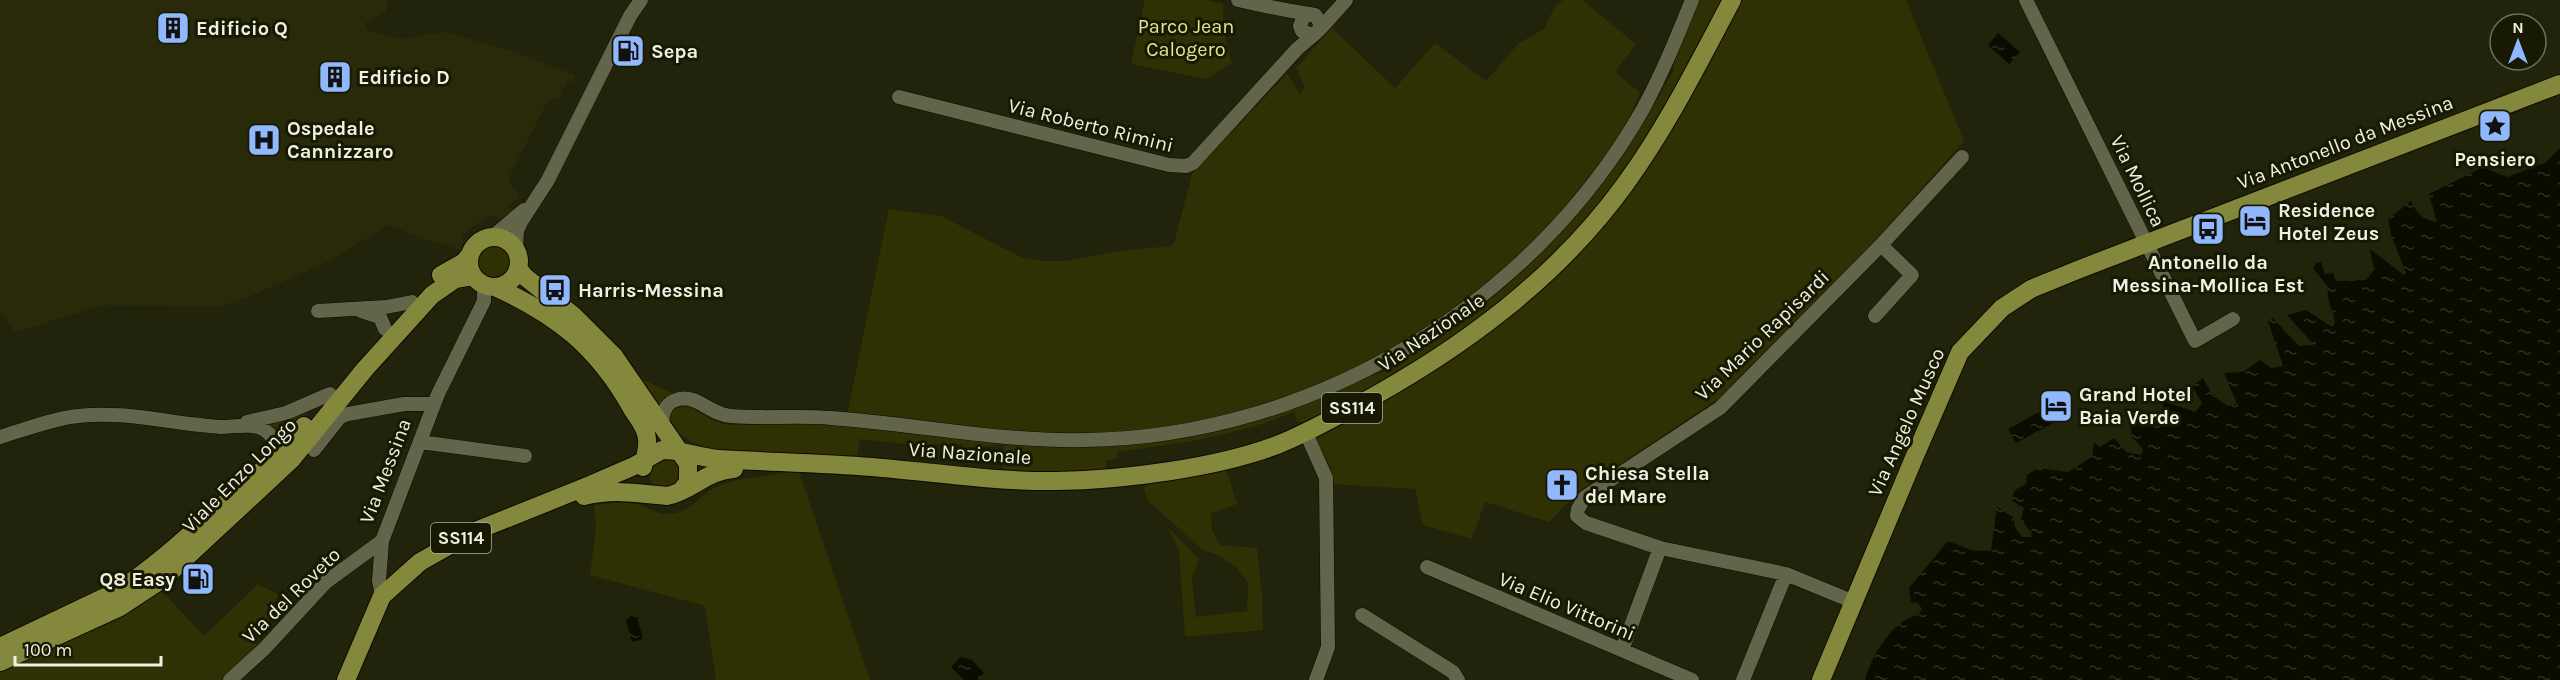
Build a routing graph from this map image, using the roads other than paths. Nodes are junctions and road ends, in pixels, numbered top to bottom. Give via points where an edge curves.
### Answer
1 (641, 0) edge
2 (1238, 0) edge
3 (1692, 0) edge
4 (1732, 0) edge
5 (2026, 0) edge
6 (1342, 4) edge
7 (1286, 12) junction
8 (1315, 23) junction
9 (1301, 28) junction
10 (1297, 49) junction
11 (2560, 84) edge
12 (899, 97) dead end
13 (1962, 156) dead end
14 (537, 199) junction
15 (492, 237) junction
16 (2147, 243) junction
17 (1881, 245) junction
18 (469, 256) junction
19 (517, 259) junction
20 (483, 282) junction
21 (412, 302) junction
22 (353, 310) junction
23 (318, 311) dead end
24 (1875, 316) dead end
25 (2233, 319) dead end
26 (385, 330) junction
27 (330, 394) junction
28 (434, 404) junction
29 (635, 414) junction
30 (221, 427) junction
31 (1305, 433) junction
32 (0, 437) edge
33 (420, 442) junction
34 (675, 446) junction
35 (314, 450) dead end
36 (525, 456) dead end
37 (273, 460) junction
38 (646, 461) junction
39 (726, 464) junction
40 (590, 485) junction
41 (624, 491) junction
42 (681, 491) junction
43 (660, 495) junction
44 (532, 508) junction
45 (382, 541) junction
46 (1660, 548) junction
47 (1427, 567) dead end
48 (1786, 574) junction
49 (382, 596) junction
50 (1854, 602) junction
51 (1362, 615) dead end
52 (0, 647) edge
53 (1622, 650) junction
54 (0, 662) edge
55 (230, 680) edge
56 (346, 680) edge
57 (1316, 680) edge
58 (1458, 680) edge
59 (1692, 680) edge
60 (1743, 680) edge
61 (1821, 680) edge

1 - 14 street
2 - 7 street
3 - 34 street via 1643,108 1603,168 1555,226 1486,295 1408,348 1329,387 1276,407 1212,424 1089,440 1023,439 829,417 726,416 690,398 677,399 667,405 662,418
4 - 31 main road, Via Nazionale / SS114 via 1645,155 1593,225 1545,277 1458,344 1392,386
5 - 16 street, Via Mollica
6 - 8 street
7 - 8 street
7 - 9 street
8 - 9 street via 1306,34
8 - 10 street
9 - 10 street
10 - 12 street, Via Roberto Rimini via 1193,163 1186,166 1169,165
11 - 16 main road, Via Antonello da Messina
13 - 17 street, Via Mario Rapisardi
14 - 15 street
14 - 19 street via 517,231
15 - 18 main road via 478,242
15 - 19 main road via 504,238
16 - 25 street, Via Mollica via 2195,341
16 - 50 main road, Via Angelo Musco via 2031,289 2002,308 1960,352
17 - 24 street via 1912,275
17 - 46 street, Via Mario Rapisardi via 1720,408 1585,497 1578,509 1577,516 1586,523
18 - 20 main road via 469,267
18 - 21 main road, Viale Enzo Longo via 428,285
19 - 20 main road via 512,280
19 - 34 main road via 524,276 595,335 614,356
20 - 28 street, Via Messina via 484,301
20 - 29 main road via 548,314 584,343 608,369
20 - 54 main road, Viale Enzo Longo via 455,279 432,295 291,460 164,578 120,607
21 - 22 street
21 - 26 main road, Viale Enzo Longo
22 - 23 street
22 - 26 street via 380,317
26 - 27 main road, Viale Enzo Longo via 355,360
27 - 30 street via 286,413
27 - 37 main road, Viale Enzo Longo
28 - 33 street, Via Messina
28 - 35 street via 404,404 340,417
29 - 38 main road via 647,439
29 - 40 main road via 640,441 634,457
30 - 32 street via 146,417 90,416 58,420
30 - 37 street via 251,426 266,431 274,443
31 - 39 main road, Via Nazionale / SS114 via 1231,458 1083,480 1005,479 796,462
31 - 57 street via 1326,478 1328,647
33 - 36 street
33 - 45 street, Via Messina
34 - 38 main road
34 - 39 main road
34 - 42 main road via 689,476
37 - 52 main road, Viale Enzo Longo via 133,582
38 - 40 main road
38 - 43 main road via 645,483
39 - 41 main road via 675,504 658,505
39 - 42 main road
40 - 44 main road
41 - 43 main road
41 - 44 main road via 603,491
42 - 43 main road
44 - 49 main road, SS114 via 446,546 420,562
45 - 49 street, Via Messina
45 - 55 street, Via del Roveto via 326,582
46 - 48 street, Via Mario Rapisardi
46 - 53 street
47 - 53 street, Via Elio Vittorini
48 - 50 street, Via Mario Rapisardi
48 - 60 street
49 - 56 main road, Via Messina
50 - 61 main road, Via Angelo Musco
51 - 58 street via 1453,672
53 - 59 street, Via Elio Vittorini

